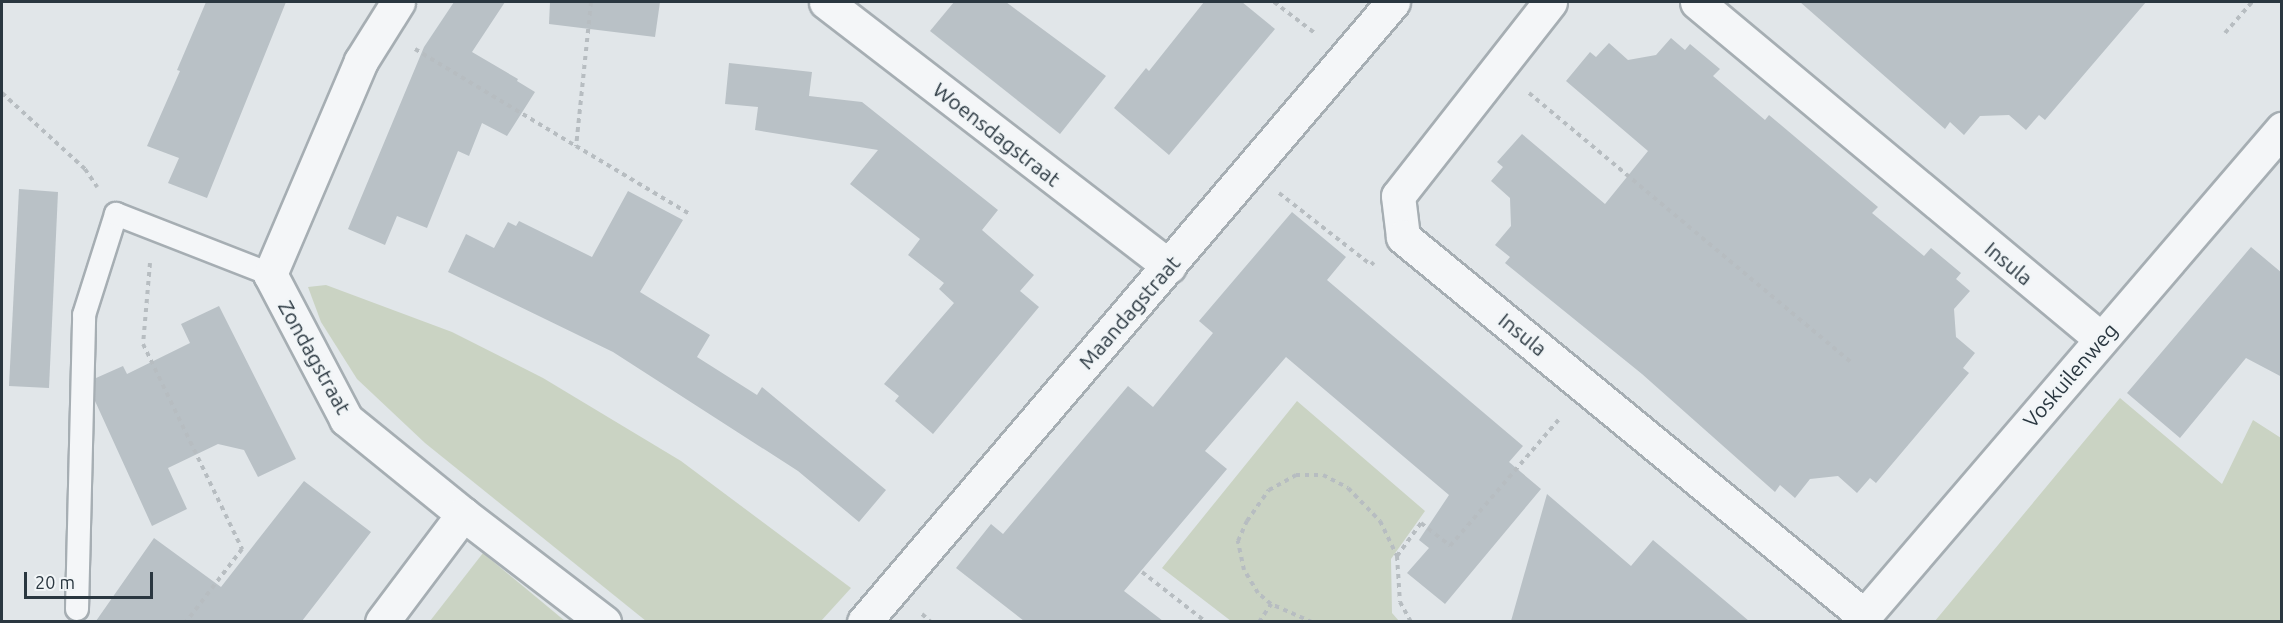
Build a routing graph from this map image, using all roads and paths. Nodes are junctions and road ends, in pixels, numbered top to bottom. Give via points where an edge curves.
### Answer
1 (398, 2) edge
2 (591, 2) edge
3 (826, 2) edge
4 (1274, 2) edge
5 (1393, 2) edge
6 (1551, 2) edge
7 (1696, 2) edge
8 (2252, 2) edge
9 (381, 29) junction
10 (2225, 33) dead end
11 (1346, 57) junction
12 (1498, 68) junction
13 (2, 93) edge
14 (2282, 129) edge
15 (576, 146) junction
16 (688, 213) dead end
17 (116, 214) junction
18 (1312, 219) dead end
19 (154, 229) junction
20 (1340, 240) dead end
21 (1169, 266) junction
22 (270, 274) junction
23 (2101, 339) junction
24 (1851, 362) dead end
25 (1588, 387) junction
26 (463, 514) junction
27 (1397, 556) junction
28 (1142, 572) dead end
29 (1271, 604) junction
30 (77, 609) dead end
31 (1861, 618) edge
32 (186, 621) edge
33 (382, 621) edge
34 (604, 621) edge
35 (864, 621) edge
36 (1206, 621) edge
37 (1259, 621) edge
38 (1312, 621) edge
39 (1411, 621) edge

1 - 9 street, Zondagstraat
2 - 15 path
3 - 21 street, Woensdagstraat
4 - 11 path
5 - 11 street, Maandagstraat
6 - 12 street, Insula
7 - 23 street, Insula
8 - 10 path
9 - 15 path
9 - 22 street, Zondagstraat via 361,61
11 - 21 street, Maandagstraat
12 - 24 path
12 - 25 street, Insula via 1398,196 1404,237
13 - 17 path via 85,169
14 - 23 street, Voskuilenweg
15 - 16 path
17 - 19 lane
17 - 30 lane via 84,315
18 - 20 path
19 - 22 lane
19 - 32 path via 143,344 242,549
21 - 35 street, Maandagstraat
22 - 26 street, Zondagstraat via 346,418
23 - 31 street, Voskuilenweg
25 - 27 path via 1450,546 1421,523
25 - 31 street, Insula
26 - 33 street
26 - 34 street, Zondagstraat
27 - 29 path via 1380,521 1348,488 1323,475 1296,475 1269,490 1238,541 1244,570 1258,593
27 - 39 path via 1400,602
28 - 36 path
29 - 37 path
29 - 38 path

